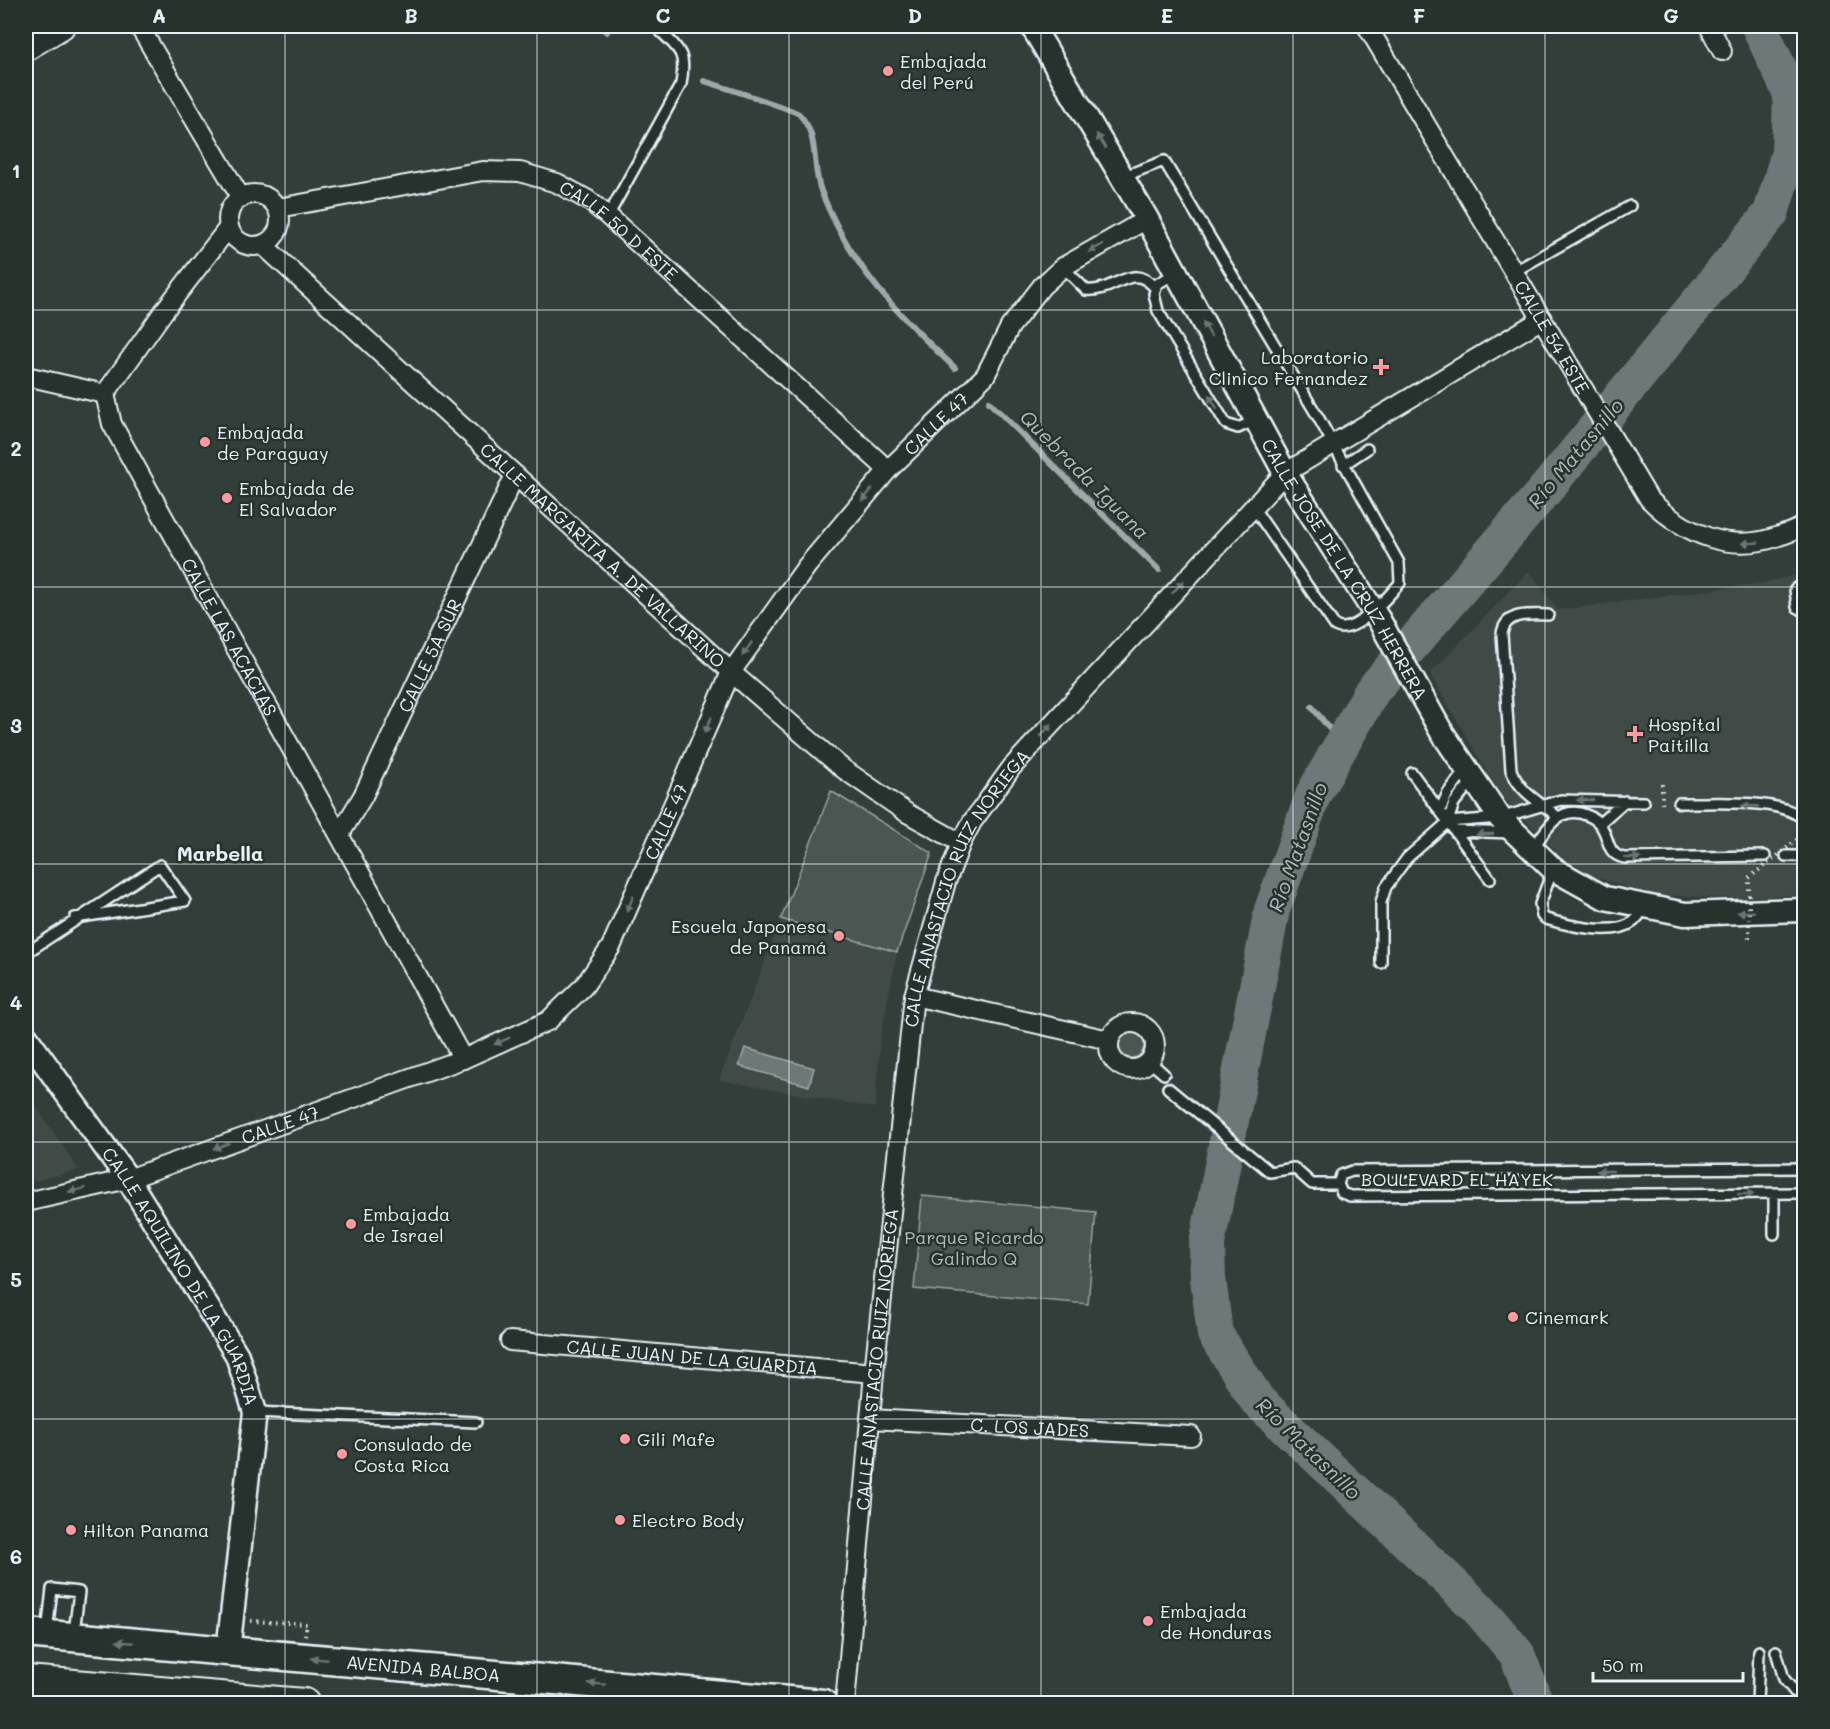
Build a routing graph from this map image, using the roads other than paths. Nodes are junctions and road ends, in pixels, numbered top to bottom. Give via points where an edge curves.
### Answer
1 (61, 26) edge
2 (140, 26) edge
3 (1032, 26) edge
4 (1367, 26) edge
5 (1709, 26) edge
6 (661, 32) dead end
7 (26, 47) edge
8 (1722, 51) dead end
9 (1122, 177) junction
10 (241, 198) junction
11 (1630, 206) dead end
12 (278, 208) junction
13 (609, 216) junction
14 (1147, 219) junction
15 (229, 227) junction
16 (263, 245) junction
17 (1063, 267) junction
18 (1515, 272) junction
19 (1176, 273) junction
20 (1155, 288) junction
21 (1542, 319) junction
22 (26, 376) edge
23 (105, 394) junction
24 (1256, 420) junction
25 (1332, 445) junction
26 (1367, 449) dead end
27 (1343, 465) junction
28 (888, 470) junction
29 (1285, 473) junction
30 (515, 475) junction
31 (1253, 507) junction
32 (1804, 525) edge
33 (1804, 582) edge
34 (1804, 611) edge
35 (1548, 615) dead end
36 (1376, 616) junction
37 (731, 672) junction
38 (1413, 773) dead end
39 (1469, 774) junction
40 (1625, 801) junction
41 (1644, 802) dead end
42 (1680, 803) dead end
43 (1540, 804) junction
44 (1440, 810) junction
45 (1558, 817) junction
46 (1804, 820) edge
47 (1448, 822) junction
48 (1600, 823) junction
49 (1507, 826) junction
50 (1455, 831) junction
51 (340, 834) junction
52 (961, 843) junction
53 (1532, 851) junction
54 (1765, 856) dead end
55 (1786, 856) dead end
56 (1804, 856) edge
57 (1553, 869) junction
58 (1490, 879) dead end
59 (1645, 908) junction
60 (1804, 910) edge
61 (75, 918) junction
62 (26, 953) edge
63 (1381, 963) dead end
64 (914, 996) junction
65 (26, 1036) edge
66 (1109, 1040) junction
67 (463, 1059) junction
68 (1149, 1061) junction
69 (1164, 1074) dead end
70 (1168, 1088) dead end
71 (1804, 1168) edge
72 (128, 1179) junction
73 (1338, 1184) junction
74 (1804, 1193) edge
75 (1774, 1194) junction
76 (26, 1202) edge
77 (1774, 1234) dead end
78 (510, 1341) dead end
79 (873, 1373) junction
80 (255, 1412) junction
81 (870, 1419) junction
82 (476, 1422) dead end
83 (1191, 1436) dead end
84 (48, 1635) edge
85 (228, 1651) junction
86 (1759, 1651) dead end
87 (1776, 1651) dead end
88 (26, 1662) edge
89 (26, 1681) edge
90 (105, 1695) edge
91 (189, 1699) edge
92 (1804, 1703) edge
93 (304, 1704) edge
94 (822, 1704) edge
95 (845, 1704) edge
96 (1757, 1704) edge

1 - 7 main road
2 - 10 street
9 -> 3 street, CALLE JOSE DE LA CRUZ HERRERA
4 - 18 street, CALLE 54 ESTE
5 - 8 street
6 - 13 lane via 677,46 685,62 681,84
9 - 14 street, CALLE JOSE DE LA CRUZ HERRERA
9 - 25 lane via 1164,161
10 - 12 street via 266,196
10 - 15 street via 230,210
11 - 18 lane
12 - 13 street, CALLE 50 D ESTE via 483,171 520,172 557,183
12 - 16 street via 277,234
13 - 28 street, CALLE 50 D ESTE
14 -> 17 street, CALLE 47
14 - 19 street, CALLE JOSE DE LA CRUZ HERRERA
15 - 16 street via 238,241
15 - 23 street
16 - 30 street, CALLE MARGARITA A. DE VALLARINO
17 - 20 lane via 1086,290 1107,289 1138,275
17 - 28 street, CALLE 47 via 1042,286 1010,327 985,376
18 - 21 street, CALLE 54 ESTE
19 - 20 lane
24 -> 19 street, CALLE JOSE DE LA CRUZ HERRERA
24 -> 20 lane via 1238,428 1226,424 1158,311
21 - 25 street, CALLE ANASTACIO RUIZ NORIEGA
32 -> 21 street, CALLE 54 ESTE via 1763,542 1733,544 1706,538 1662,512 1637,482
22 - 23 street
23 - 51 street, CALLE LAS ACACIAS via 112,424
24 - 29 street, CALLE JOSE DE LA CRUZ HERRERA
25 - 27 lane
25 - 29 street, CALLE ANASTACIO RUIZ NORIEGA
26 - 27 lane
27 - 36 lane via 1401,568 1400,583
28 -> 37 street, CALLE 47 via 807,566
29 - 31 street, CALLE ANASTACIO RUIZ NORIEGA
29 - 36 street, CALLE JOSE DE LA CRUZ HERRERA
30 - 37 street, CALLE MARGARITA A. DE VALLARINO
30 - 51 street, CALLE 5A SUR via 363,796
31 - 36 lane via 1335,626 1347,629
52 -> 31 street, CALLE ANASTACIO RUIZ NORIEGA via 1012,767
33 - 34 lane via 1796,587 1795,593 1797,607
35 - 43 lane via 1513,617 1505,623 1502,634 1511,770 1517,784
36 - 39 street, CALLE JOSE DE LA CRUZ HERRERA
37 - 52 street, CALLE MARGARITA A. DE VALLARINO via 842,768 907,813
37 -> 67 street, CALLE 47 via 611,947 584,986 548,1021
38 - 44 lane
39 - 44 lane via 1448,793
39 - 47 lane
39 - 49 street, CALLE JOSE DE LA CRUZ HERRERA
40 - 41 lane
40 -> 43 lane via 1561,800
40 - 48 lane
46 -> 42 lane via 1794,811 1778,807
43 - 45 lane
43 - 49 lane
44 - 47 lane
45 - 48 lane via 1575,812
45 - 53 lane
47 - 49 lane
47 - 50 lane
47 - 63 lane via 1407,858 1386,887 1381,902
48 -> 54 lane via 1614,855 1624,858
49 -> 50 lane
49 - 53 street, CALLE JOSE DE LA CRUZ HERRERA
50 - 58 lane
51 - 67 street, CALLE LAS ACACIAS
52 - 64 street, CALLE ANASTACIO RUIZ NORIEGA
53 - 57 street, CALLE JOSE DE LA CRUZ HERRERA
55 - 56 lane
57 - 59 street, CALLE JOSE DE LA CRUZ HERRERA via 1605,898
57 - 59 lane via 1540,904 1540,913 1546,919 1585,928 1609,928 1632,923
60 -> 59 street, CALLE JOSE DE LA CRUZ HERRERA via 1685,914
61 - 61 lane via 160,865 184,902 152,906
61 - 62 lane
64 - 66 street
64 - 79 street, CALLE ANASTACIO RUIZ NORIEGA
65 - 72 street, CALLE AQUILINO DE LA GUARDIA
66 - 68 street via 1110,1054 1118,1064 1131,1069
66 - 68 street via 1122,1025 1142,1026 1154,1042
67 -> 72 street, CALLE 47
68 - 69 lane
70 - 73 lane via 1270,1172 1294,1168 1312,1184
71 -> 73 lane, BOULEVARD EL HAYEK via 1352,1171 1341,1175
72 -> 76 street, CALLE 47
72 - 80 street, CALLE AQUILINO DE LA GUARDIA via 237,1355
73 -> 75 lane, BOULEVARD EL HAYEK via 1342,1193 1350,1196
74 - 75 lane, BOULEVARD EL HAYEK
75 - 77 lane
78 - 79 street, CALLE JUAN DE LA GUARDIA
79 - 81 street, CALLE ANASTACIO RUIZ NORIEGA
80 - 82 lane
80 - 85 street, CALLE AQUILINO DE LA GUARDIA
81 - 83 street, C. LOS JADES
81 - 95 street, CALLE ANASTACIO RUIZ NORIEGA
84 - 84 lane via 52,1589 79,1592
85 -> 84 main road, AVENIDA BALBOA
94 -> 85 main road, AVENIDA BALBOA
86 - 96 lane
87 - 92 lane via 1784,1679
88 - 90 highway
89 - 90 highway
90 - 91 highway via 138,1689
91 - 93 highway

